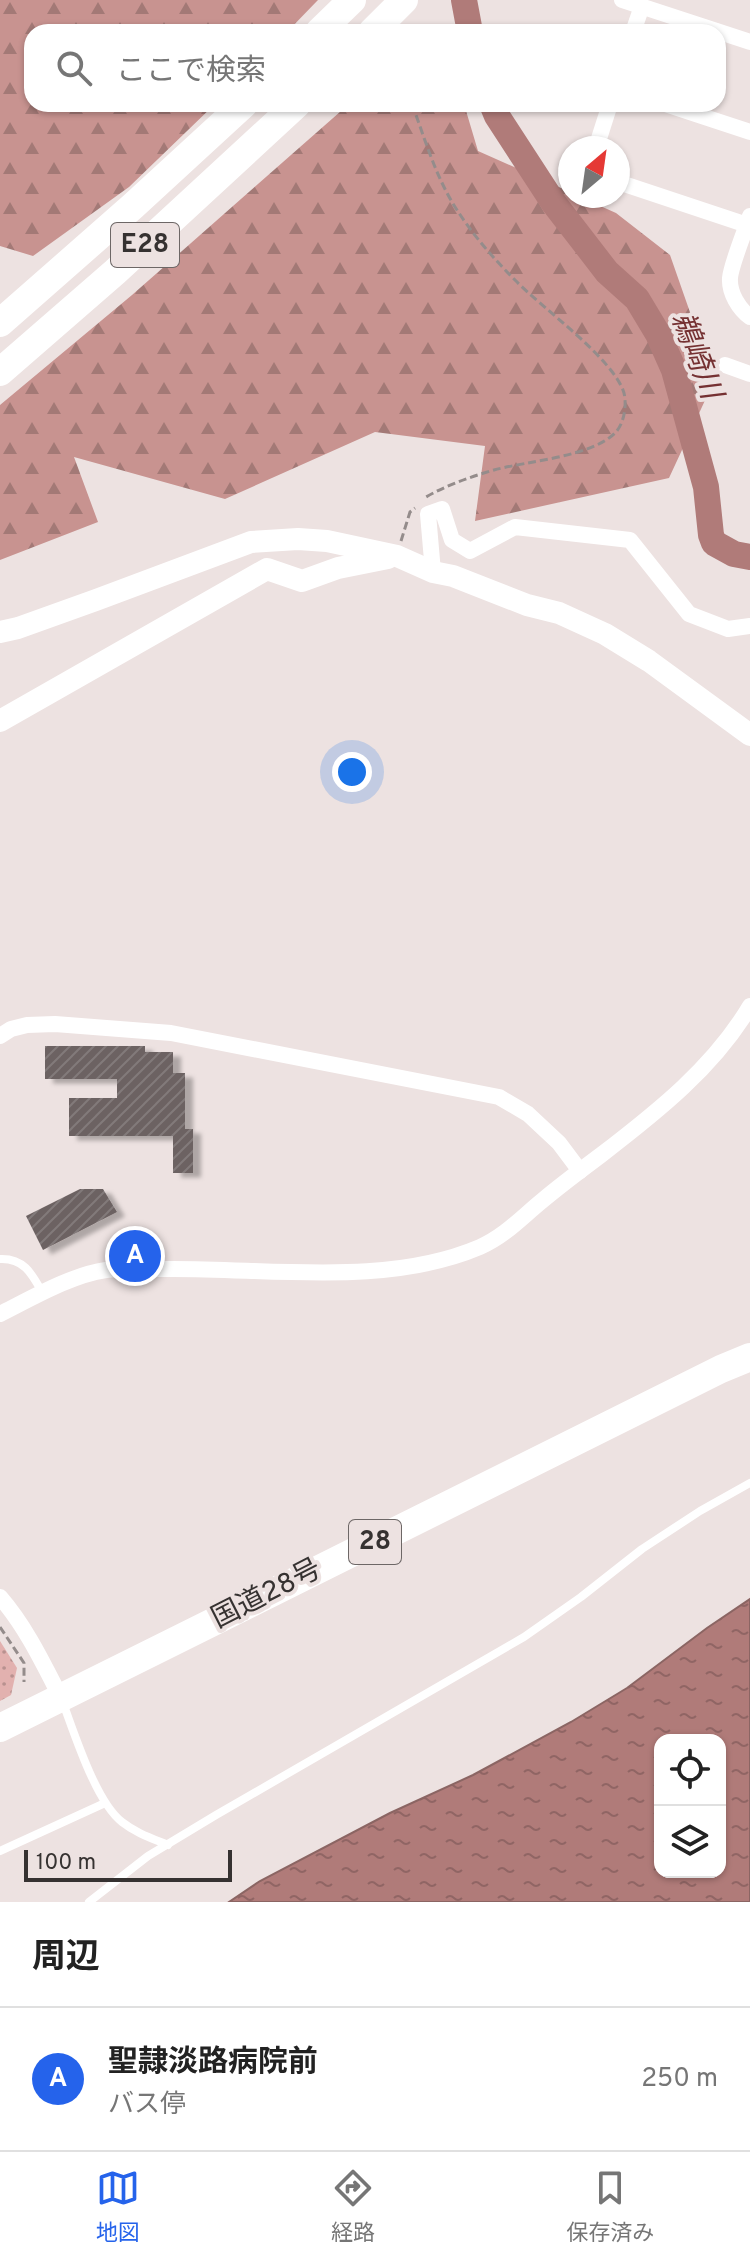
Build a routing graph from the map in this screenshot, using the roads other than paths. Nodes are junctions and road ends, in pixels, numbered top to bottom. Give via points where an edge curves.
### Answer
1 (352, 0) edge
2 (404, 0) edge
3 (622, 0) edge
4 (642, 6) junction
5 (327, 24) edge
6 (380, 24) edge
7 (636, 24) edge
8 (696, 24) edge
9 (726, 34) edge
10 (750, 42) edge
11 (235, 112) edge
12 (289, 112) edge
13 (607, 112) edge
14 (689, 112) edge
15 (750, 132) edge
16 (600, 136) edge
17 (630, 186) edge
18 (749, 222) edge
19 (750, 317) edge
20 (0, 323) edge
21 (725, 365) dead end
22 (749, 370) edge
23 (0, 372) edge
24 (397, 556) junction
25 (433, 572) junction
26 (750, 626) edge
27 (0, 632) edge
28 (0, 721) edge
29 (750, 735) edge
30 (750, 1006) edge
31 (0, 1036) edge
32 (580, 1171) junction
33 (0, 1259) edge
34 (42, 1292) junction
35 (0, 1314) edge
36 (750, 1357) edge
37 (750, 1483) edge
38 (0, 1597) edge
39 (61, 1698) junction
40 (0, 1728) edge
41 (105, 1803) junction
42 (168, 1845) junction
43 (0, 1851) edge
44 (89, 1902) edge

1 - 5 highway
2 - 6 highway
3 - 4 street
4 - 7 street
4 - 8 street
9 - 10 street
11 - 20 highway, E28
12 - 23 highway, E28
13 - 16 street
14 - 15 street
17 - 18 street
18 - 19 street via 730,278 737,303
21 - 22 street
24 - 25 street
24 - 27 street via 327,541 251,542
24 - 28 street via 302,581 267,569
25 - 26 street via 428,514 442,509 452,540 470,551 515,527 630,540 689,614 728,629
25 - 29 street via 559,613 605,634
30 - 32 street via 700,1071
31 - 32 street via 27,1025 55,1024 171,1033 499,1097 528,1114
32 - 34 street via 506,1233 448,1259 414,1267 105,1270
33 - 34 lane via 25,1266
34 - 35 street
36 - 39 highway, 国道28号 / 28
37 - 42 lane via 642,1549 524,1637
38 - 39 street
39 - 40 highway, 国道28号 / 28
39 - 41 lane
41 - 42 lane via 119,1820
41 - 43 lane
42 - 44 lane

